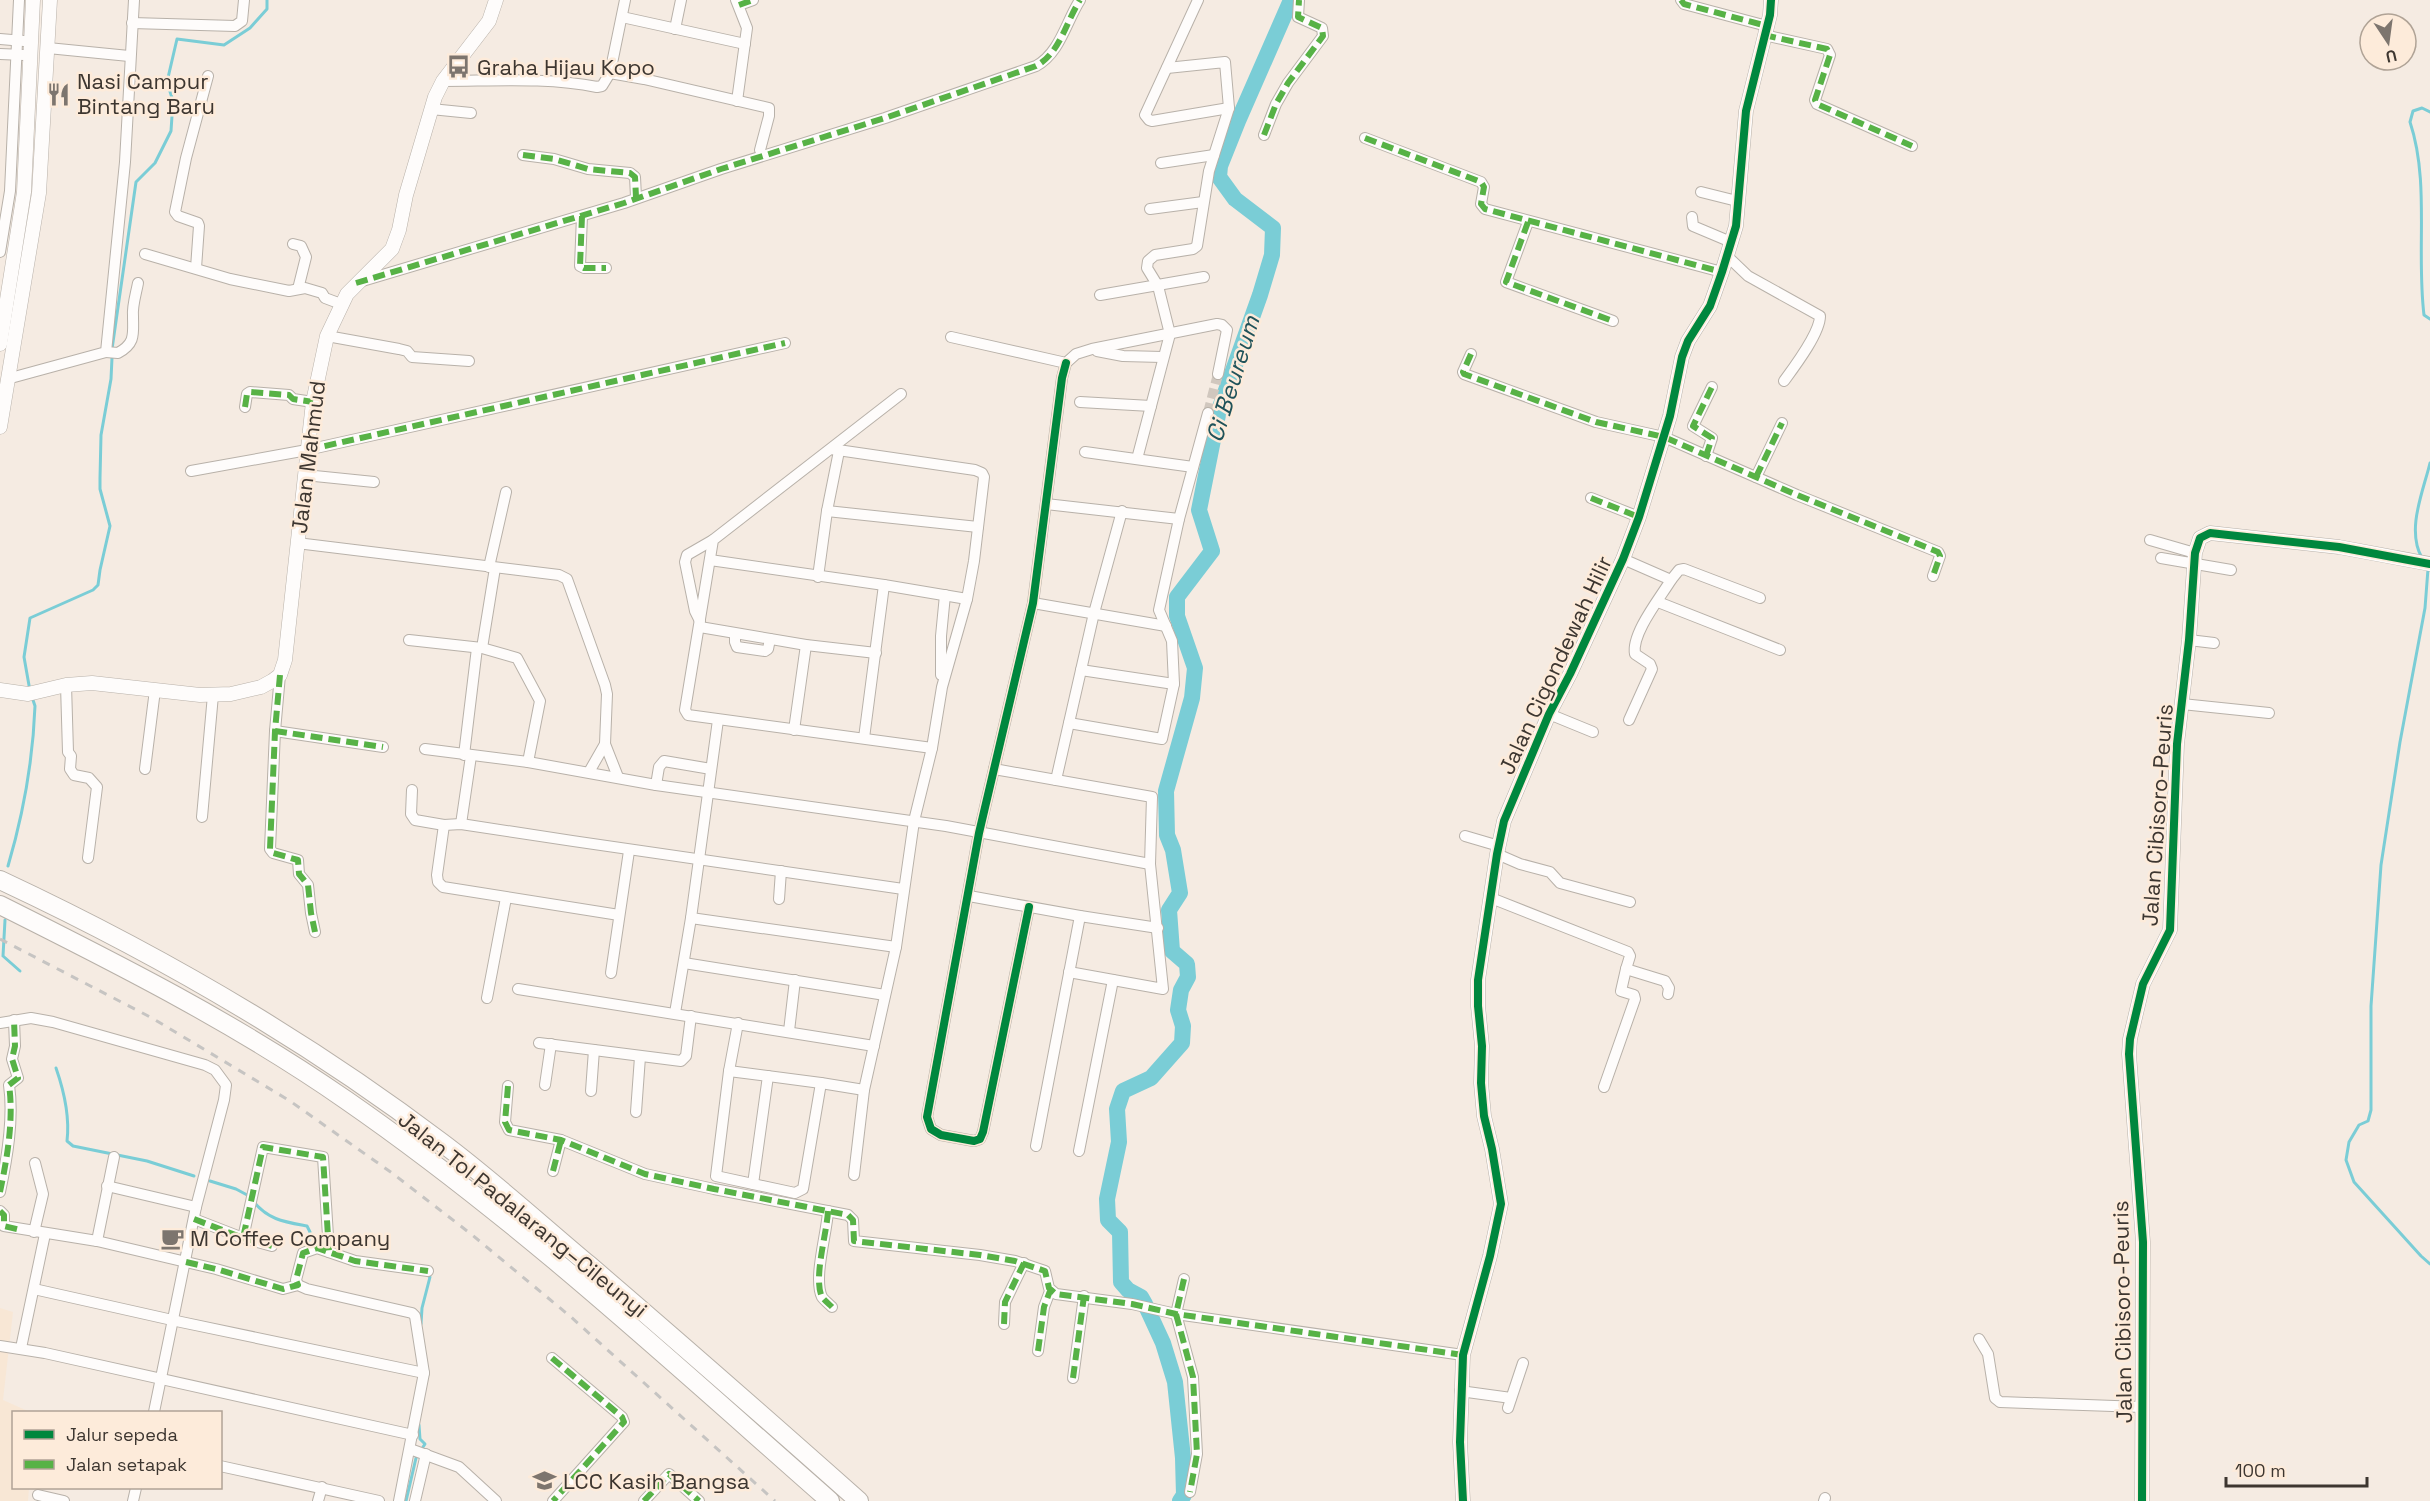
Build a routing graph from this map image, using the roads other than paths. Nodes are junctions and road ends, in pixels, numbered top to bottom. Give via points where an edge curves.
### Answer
1 (19, 0) edge
2 (33, 0) edge
3 (50, 0) edge
4 (134, 0) edge
5 (244, 0) edge
6 (496, 0) edge
7 (625, 0) edge
8 (681, 0) edge
9 (753, 0) edge
10 (1080, 0) edge
11 (1198, 0) edge
12 (1299, 0) edge
13 (1681, 0) edge
14 (1771, 0) edge
15 (737, 3) edge
16 (622, 17) junction
17 (132, 22) junction
18 (675, 29) junction
19 (1766, 30) junction
20 (0, 39) edge
21 (744, 44) junction
22 (24, 48) junction
23 (48, 48) junction
24 (0, 54) edge
25 (129, 56) junction
26 (1167, 68) junction
27 (610, 73) junction
28 (208, 76) dead end
29 (445, 77) junction
30 (738, 101) junction
31 (1229, 108) junction
32 (431, 109) junction
33 (471, 113) dead end
34 (1264, 135) dead end
35 (1365, 138) dead end
36 (1912, 146) dead end
37 (760, 150) dead end
38 (523, 154) dead end
39 (1214, 155) junction
40 (1161, 163) dead end
41 (1701, 192) dead end
42 (636, 197) junction
43 (1737, 201) junction
44 (1203, 202) junction
45 (1150, 209) dead end
46 (582, 216) junction
47 (1692, 217) dead end
48 (1528, 222) junction
49 (293, 244) dead end
50 (1729, 249) junction
51 (0, 252) edge
52 (145, 254) dead end
53 (196, 268) junction
54 (606, 268) dead end
55 (1722, 272) junction
56 (1204, 277) dead end
57 (138, 283) dead end
58 (356, 283) junction
59 (1158, 286) junction
60 (298, 289) junction
61 (1100, 296) dead end
62 (341, 304) junction
63 (11, 316) junction
64 (1613, 321) dead end
65 (1170, 334) junction
66 (327, 336) junction
67 (951, 337) dead end
68 (785, 343) dead end
69 (0, 344) edge
70 (1092, 350) junction
71 (106, 352) junction
72 (1471, 354) dead end
73 (1162, 357) junction
74 (469, 361) dead end
75 (1066, 363) junction
76 (1218, 374) tunnel mouth
77 (7, 379) junction
78 (1784, 381) dead end
79 (1712, 387) dead end
80 (901, 394) dead end
81 (313, 402) junction
82 (1080, 402) dead end
83 (1151, 406) junction
84 (245, 407) dead end
85 (1208, 413) tunnel mouth
86 (1782, 423) dead end
87 (0, 427) edge
88 (1664, 437) junction
89 (307, 450) junction
90 (835, 450) junction
91 (1084, 452) dead end
92 (1706, 456) junction
93 (1137, 459) junction
94 (1193, 467) junction
95 (191, 471) dead end
96 (305, 475) junction
97 (1756, 477) junction
98 (374, 482) dead end
99 (506, 492) dead end
100 (1591, 498) dead end
101 (1046, 504) junction
102 (826, 511) junction
103 (1122, 511) junction
104 (1639, 517) junction
105 (1179, 519) junction
106 (978, 527) junction
107 (713, 540) junction
108 (2150, 540) dead end
109 (297, 543) junction
110 (2162, 558) dead end
111 (1623, 559) junction
112 (2195, 559) junction
113 (710, 561) junction
114 (2425, 563) edge
115 (492, 567) junction
116 (2231, 570) dead end
117 (1933, 576) dead end
118 (818, 577) junction
119 (1671, 580) junction
120 (884, 585) junction
121 (945, 595) junction
122 (1760, 598) dead end
123 (967, 599) junction
124 (1658, 602) junction
125 (1034, 603) junction
126 (1094, 614) junction
127 (700, 624) junction
128 (1166, 626) junction
129 (409, 640) dead end
130 (2189, 640) junction
131 (2214, 643) dead end
132 (806, 645) junction
133 (480, 648) junction
134 (1780, 650) dead end
135 (876, 653) junction
136 (1081, 670) junction
137 (280, 675) junction
138 (1174, 684) junction
139 (66, 685) junction
140 (942, 687) junction
141 (0, 690) edge
142 (155, 690) junction
143 (213, 695) junction
144 (2182, 704) junction
145 (2269, 713) dead end
146 (1549, 714) junction
147 (718, 720) junction
148 (1629, 720) dead end
149 (1069, 723) junction
150 (794, 730) junction
151 (275, 731) junction
152 (1593, 732) dead end
153 (864, 738) junction
154 (604, 744) junction
155 (383, 747) dead end
156 (932, 748) junction
157 (425, 749) dead end
158 (468, 756) junction
159 (528, 762) junction
160 (145, 769) dead end
161 (711, 769) junction
162 (994, 769) junction
163 (589, 772) junction
164 (618, 777) junction
165 (1056, 780) junction
166 (656, 785) junction
167 (412, 790) dead end
168 (709, 791) junction
169 (202, 817) dead end
170 (914, 821) junction
171 (461, 824) junction
172 (444, 825) junction
173 (979, 833) junction
174 (1466, 837) dead end
175 (1498, 850) junction
176 (629, 851) junction
177 (88, 858) dead end
178 (699, 859) junction
179 (1150, 864) junction
180 (781, 871) junction
181 (0, 880) edge
182 (903, 889) junction
183 (969, 896) junction
184 (506, 898) junction
185 (1491, 898) junction
186 (779, 899) dead end
187 (1630, 902) dead end
188 (0, 905) edge
189 (1029, 907) junction
190 (619, 915) junction
191 (1080, 916) junction
192 (691, 918) junction
193 (1158, 927) junction
194 (315, 932) dead end
195 (896, 947) junction
196 (684, 963) junction
197 (1626, 969) junction
198 (1069, 972) junction
199 (611, 973) dead end
200 (795, 980) junction
201 (1113, 980) junction
202 (518, 989) dead end
203 (1668, 994) dead end
204 (885, 995) junction
205 (487, 998) dead end
206 (675, 1013) junction
207 (691, 1016) junction
208 (14, 1020) junction
209 (0, 1023) edge
210 (738, 1023) junction
211 (789, 1031) junction
212 (874, 1046) junction
213 (594, 1050) junction
214 (640, 1057) junction
215 (729, 1071) junction
216 (768, 1076) junction
217 (821, 1083) junction
218 (545, 1085) dead end
219 (508, 1086) dead end
220 (1604, 1088) dead end
221 (864, 1090) junction
222 (591, 1091) dead end
223 (636, 1112) dead end
224 (561, 1140) junction
225 (1036, 1146) dead end
226 (1079, 1151) dead end
227 (114, 1156) dead end
228 (35, 1163) dead end
229 (553, 1171) dead end
230 (854, 1175) dead end
231 (716, 1176) junction
232 (753, 1184) junction
233 (107, 1186) junction
234 (714, 1190) junction
235 (0, 1192) edge
236 (196, 1207) junction
237 (0, 1211) edge
238 (828, 1211) junction
239 (194, 1219) junction
240 (33, 1232) junction
241 (45, 1234) junction
242 (243, 1238) junction
243 (97, 1241) junction
244 (272, 1246) dead end
245 (329, 1252) junction
246 (186, 1262) junction
247 (1024, 1263) junction
248 (428, 1271) dead end
249 (1184, 1279) dead end
250 (298, 1285) junction
251 (34, 1289) junction
252 (1050, 1291) junction
253 (1084, 1296) junction
254 (832, 1307) dead end
255 (1176, 1314) junction
256 (173, 1321) junction
257 (1004, 1324) dead end
258 (1979, 1339) dead end
259 (0, 1346) edge
260 (21, 1348) junction
261 (1038, 1351) dead end
262 (1463, 1355) junction
263 (552, 1358) dead end
264 (1523, 1363) dead end
265 (424, 1373) junction
266 (1073, 1378) dead end
267 (161, 1379) junction
268 (1460, 1390) junction
269 (2142, 1407) junction
270 (154, 1411) edge
271 (413, 1435) junction
272 (410, 1449) junction
273 (426, 1454) junction
274 (222, 1466) edge
275 (322, 1487) junction
276 (1190, 1492) dead end
277 (38, 1495) dead end
278 (64, 1501) edge
279 (318, 1501) edge
280 (379, 1501) edge
281 (399, 1501) edge
282 (415, 1501) edge
283 (496, 1501) edge
284 (553, 1501) edge
285 (644, 1501) edge
286 (699, 1501) edge
287 (830, 1501) edge
288 (860, 1501) edge
289 (1463, 1501) edge
290 (2142, 1501) edge

1 - 22 street
2 - 22 street
3 - 23 street
4 - 17 street
5 - 17 street via 242,21 235,26
6 - 29 street, Jalan Mahmud via 489,21
7 - 16 street
8 - 18 street
9 - 15 street
10 - 42 street via 1052,53 1036,66
11 - 26 street
12 - 34 street via 1298,17 1322,28 1323,36 1288,83
13 - 19 street
14 - 19 street, Jalan Cigondewah Hilir
15 - 21 street via 747,28
16 - 18 street
16 - 27 street
17 - 25 street
18 - 21 street
19 - 36 street via 1827,49 1830,55 1817,104
19 - 43 street, Jalan Cigondewah Hilir via 1746,111
20 - 22 street
21 - 30 street
22 - 24 street
22 - 51 street
22 - 63 street via 24,192
23 - 25 street
23 - 63 street via 39,193
25 - 71 street via 125,162
26 - 31 street via 1225,62
26 - 31 street via 1144,115 1149,120
27 - 29 street via 597,87 552,81
27 - 30 street
28 - 53 street via 175,212 200,226
29 - 32 street, Jalan Mahmud
30 - 37 street via 769,108
31 - 39 street
32 - 33 street
32 - 58 street, Jalan Mahmud via 395,243
35 - 48 street via 1481,182 1482,206
38 - 42 street via 630,173 635,177
39 - 40 street
39 - 44 street
41 - 43 street
42 - 46 street
43 - 50 street, Jalan Cigondewah Hilir via 1736,226
44 - 45 street
44 - 59 street via 1197,246 1155,255 1148,261 1147,268
46 - 54 street via 580,266
46 - 58 street
47 - 50 street via 1693,226
48 - 55 street
48 - 64 street via 1506,282
49 - 60 street via 301,246 306,257
50 - 55 street, Jalan Cigondewah Hilir
50 - 78 street via 1748,276 1820,316 1809,343
52 - 53 street
53 - 60 street via 230,279 289,291
55 - 88 street, Jalan Cigondewah Hilir via 1711,304 1682,357
56 - 59 street
57 - 71 street via 131,343 118,353
58 - 62 street, Jalan Mahmud
59 - 61 street
59 - 65 street
60 - 62 street via 322,293
62 - 66 street, Jalan Mahmud
63 - 69 street
63 - 77 street
65 - 70 street
65 - 73 street
65 - 76 street via 1222,325 1227,330
66 - 74 street via 399,349 412,357
66 - 81 street, Jalan Mahmud
67 - 75 street
68 - 89 street
70 - 73 street
70 - 75 street via 1076,354
71 - 77 street
72 - 88 street via 1464,374 1605,425
73 - 83 street
75 - 101 street
77 - 87 street
79 - 92 street via 1693,426 1712,438
80 - 90 street
81 - 84 street via 289,395 251,392
81 - 89 street, Jalan Mahmud
82 - 83 street
83 - 93 street
85 - 94 street
86 - 97 street
88 - 92 street
88 - 104 street, Jalan Cigondewah Hilir
89 - 95 street
89 - 96 street, Jalan Mahmud
90 - 102 street
90 - 106 street via 979,471 984,477
90 - 107 street
91 - 93 street
92 - 97 street
93 - 94 street
94 - 105 street
96 - 98 street
96 - 109 street, Jalan Mahmud
97 - 117 street via 1938,552
99 - 115 street
100 - 104 street
101 - 103 street
101 - 125 street
102 - 106 street
102 - 118 street
103 - 105 street
103 - 126 street
104 - 111 street, Jalan Cigondewah Hilir
105 - 128 street via 1159,610
106 - 123 street
107 - 113 street
107 - 127 street via 687,555 685,562
108 - 112 street
109 - 115 street
109 - 137 street, Jalan Mahmud via 285,660
110 - 112 street
111 - 119 street
111 - 146 street, Jalan Cigondewah Hilir
112 - 114 street via 2200,538 2210,533 2339,547
112 - 116 street
112 - 130 street, Jalan Cibisoro-Peuris
113 - 118 street
113 - 127 street
115 - 133 street
115 - 154 street via 567,579 607,694
118 - 120 street
119 - 122 street via 1684,568
119 - 124 street
120 - 121 street
120 - 135 street
121 - 123 street
121 - 140 street
123 - 140 street
124 - 134 street
124 - 148 street via 1634,648 1637,657 1652,669
125 - 126 street
125 - 162 street
126 - 128 street
126 - 136 street
127 - 132 street via 735,634 737,647 765,651 770,639
127 - 147 street via 685,710 688,715
128 - 138 street via 1172,641
129 - 133 street
130 - 131 street
130 - 144 street, Jalan Cibisoro-Peuris
132 - 135 street
132 - 150 street
133 - 158 street
133 - 159 street via 517,658 540,701
135 - 153 street
136 - 138 street
136 - 149 street
137 - 143 street via 261,687
137 - 151 street
138 - 149 street via 1162,739
139 - 141 street via 31,694
139 - 142 street via 92,683
139 - 177 street via 70,770 74,775 89,778 97,787
140 - 156 street
142 - 143 street
142 - 160 street
143 - 169 street
144 - 145 street
144 - 269 street, Jalan Cibisoro-Peuris via 2170,930 2144,984 2129,1054 2143,1242
146 - 152 street
146 - 175 street, Jalan Cigondewah Hilir via 1504,821
147 - 150 street
147 - 161 street
149 - 165 street
150 - 153 street
151 - 155 street
151 - 194 street via 271,852 298,860 299,874 309,885
153 - 156 street
154 - 163 street
154 - 164 street
156 - 170 street
157 - 158 street
158 - 159 street
158 - 171 street
159 - 163 street
161 - 166 street via 664,761 659,766
161 - 168 street
162 - 165 street
162 - 173 street
163 - 164 street
164 - 166 street
165 - 179 street via 1152,797
166 - 168 street
167 - 172 street via 412,819
168 - 170 street
168 - 178 street
170 - 173 street
170 - 182 street
171 - 172 street
171 - 176 street
172 - 184 street via 437,875 440,885
173 - 179 street
173 - 183 street
174 - 175 street
175 - 185 street, Jalan Cigondewah Hilir
175 - 187 street via 1520,864 1550,872 1560,882
176 - 178 street
176 - 190 street
178 - 180 street
178 - 192 street
179 - 193 street
180 - 182 street
180 - 186 street
181 - 288 highway, Jalan Tol Padalarang–Cileunyi via 60,908 259,1018 441,1142
182 - 195 street
183 - 189 street
183 - 189 street via 927,1117 933,1130 950,1137 978,1141 983,1132
184 - 190 street
184 - 205 street
185 - 197 street via 1624,950 1630,956
185 - 262 street, Jalan Cigondewah Hilir via 1478,980 1478,1006 1484,1116 1501,1204
188 - 287 highway, Jalan Tol Padalarang–Cileunyi via 247,1036 407,1143 593,1292
189 - 191 street
190 - 199 street
191 - 193 street
191 - 198 street
192 - 195 street
192 - 196 street
193 - 201 street via 1163,989
195 - 204 street
196 - 200 street
196 - 206 street
197 - 203 street via 1665,981
197 - 220 street via 1621,991 1634,994 1635,999
198 - 201 street
198 - 225 street
200 - 204 street
200 - 211 street
201 - 226 street
202 - 206 street
204 - 212 street
206 - 207 street
207 - 210 street
207 - 214 street via 683,1060
208 - 209 street
208 - 235 street via 12,1059 18,1078 9,1086
208 - 236 street via 53,1022 205,1065 222,1076 226,1085
210 - 211 street
210 - 215 street
211 - 212 street
212 - 221 street
213 - 214 street
213 - 218 street via 545,1043
213 - 222 street
214 - 223 street
215 - 216 street
215 - 231 street
216 - 217 street
216 - 232 street
217 - 221 street
217 - 232 street via 803,1189 795,1193
219 - 224 street via 505,1126
221 - 230 street
224 - 229 street
224 - 234 street via 645,1174
227 - 233 street
228 - 240 street via 43,1194
231 - 232 street
231 - 234 street
233 - 236 street
233 - 243 street
234 - 238 street
236 - 239 street
237 - 240 street via 4,1226
238 - 247 street via 852,1217 854,1241
238 - 254 street via 818,1277 822,1298
239 - 242 street
239 - 246 street
240 - 241 street
241 - 243 street
241 - 251 street
242 - 244 street
242 - 245 street via 263,1147 323,1156
243 - 246 street
245 - 248 street via 375,1265
245 - 250 street via 317,1248 305,1251
246 - 250 street via 283,1289
246 - 256 street
247 - 252 street via 1045,1271
247 - 257 street via 1005,1302
249 - 255 street
250 - 265 street via 412,1312
251 - 256 street
251 - 260 street
252 - 253 street
252 - 261 street
253 - 255 street
253 - 266 street
255 - 262 street
255 - 276 street via 1193,1377 1197,1454
256 - 265 street
256 - 267 street
258 - 269 street via 1988,1354 1995,1398 2000,1402
259 - 260 street
260 - 267 street
262 - 268 street, Jalan Cigondewah Hilir
263 - 284 street via 624,1422
264 - 268 street via 1510,1403
265 - 271 street
267 - 270 street
267 - 271 street
268 - 289 street, Jalan Cigondewah Hilir
269 - 290 street, Jalan Cibisoro-Peuris
271 - 272 street
272 - 273 street
272 - 281 street
273 - 282 street
273 - 283 street via 459,1467
274 - 275 street
275 - 279 street
275 - 280 street
277 - 278 street
285 - 286 street via 669,1474

